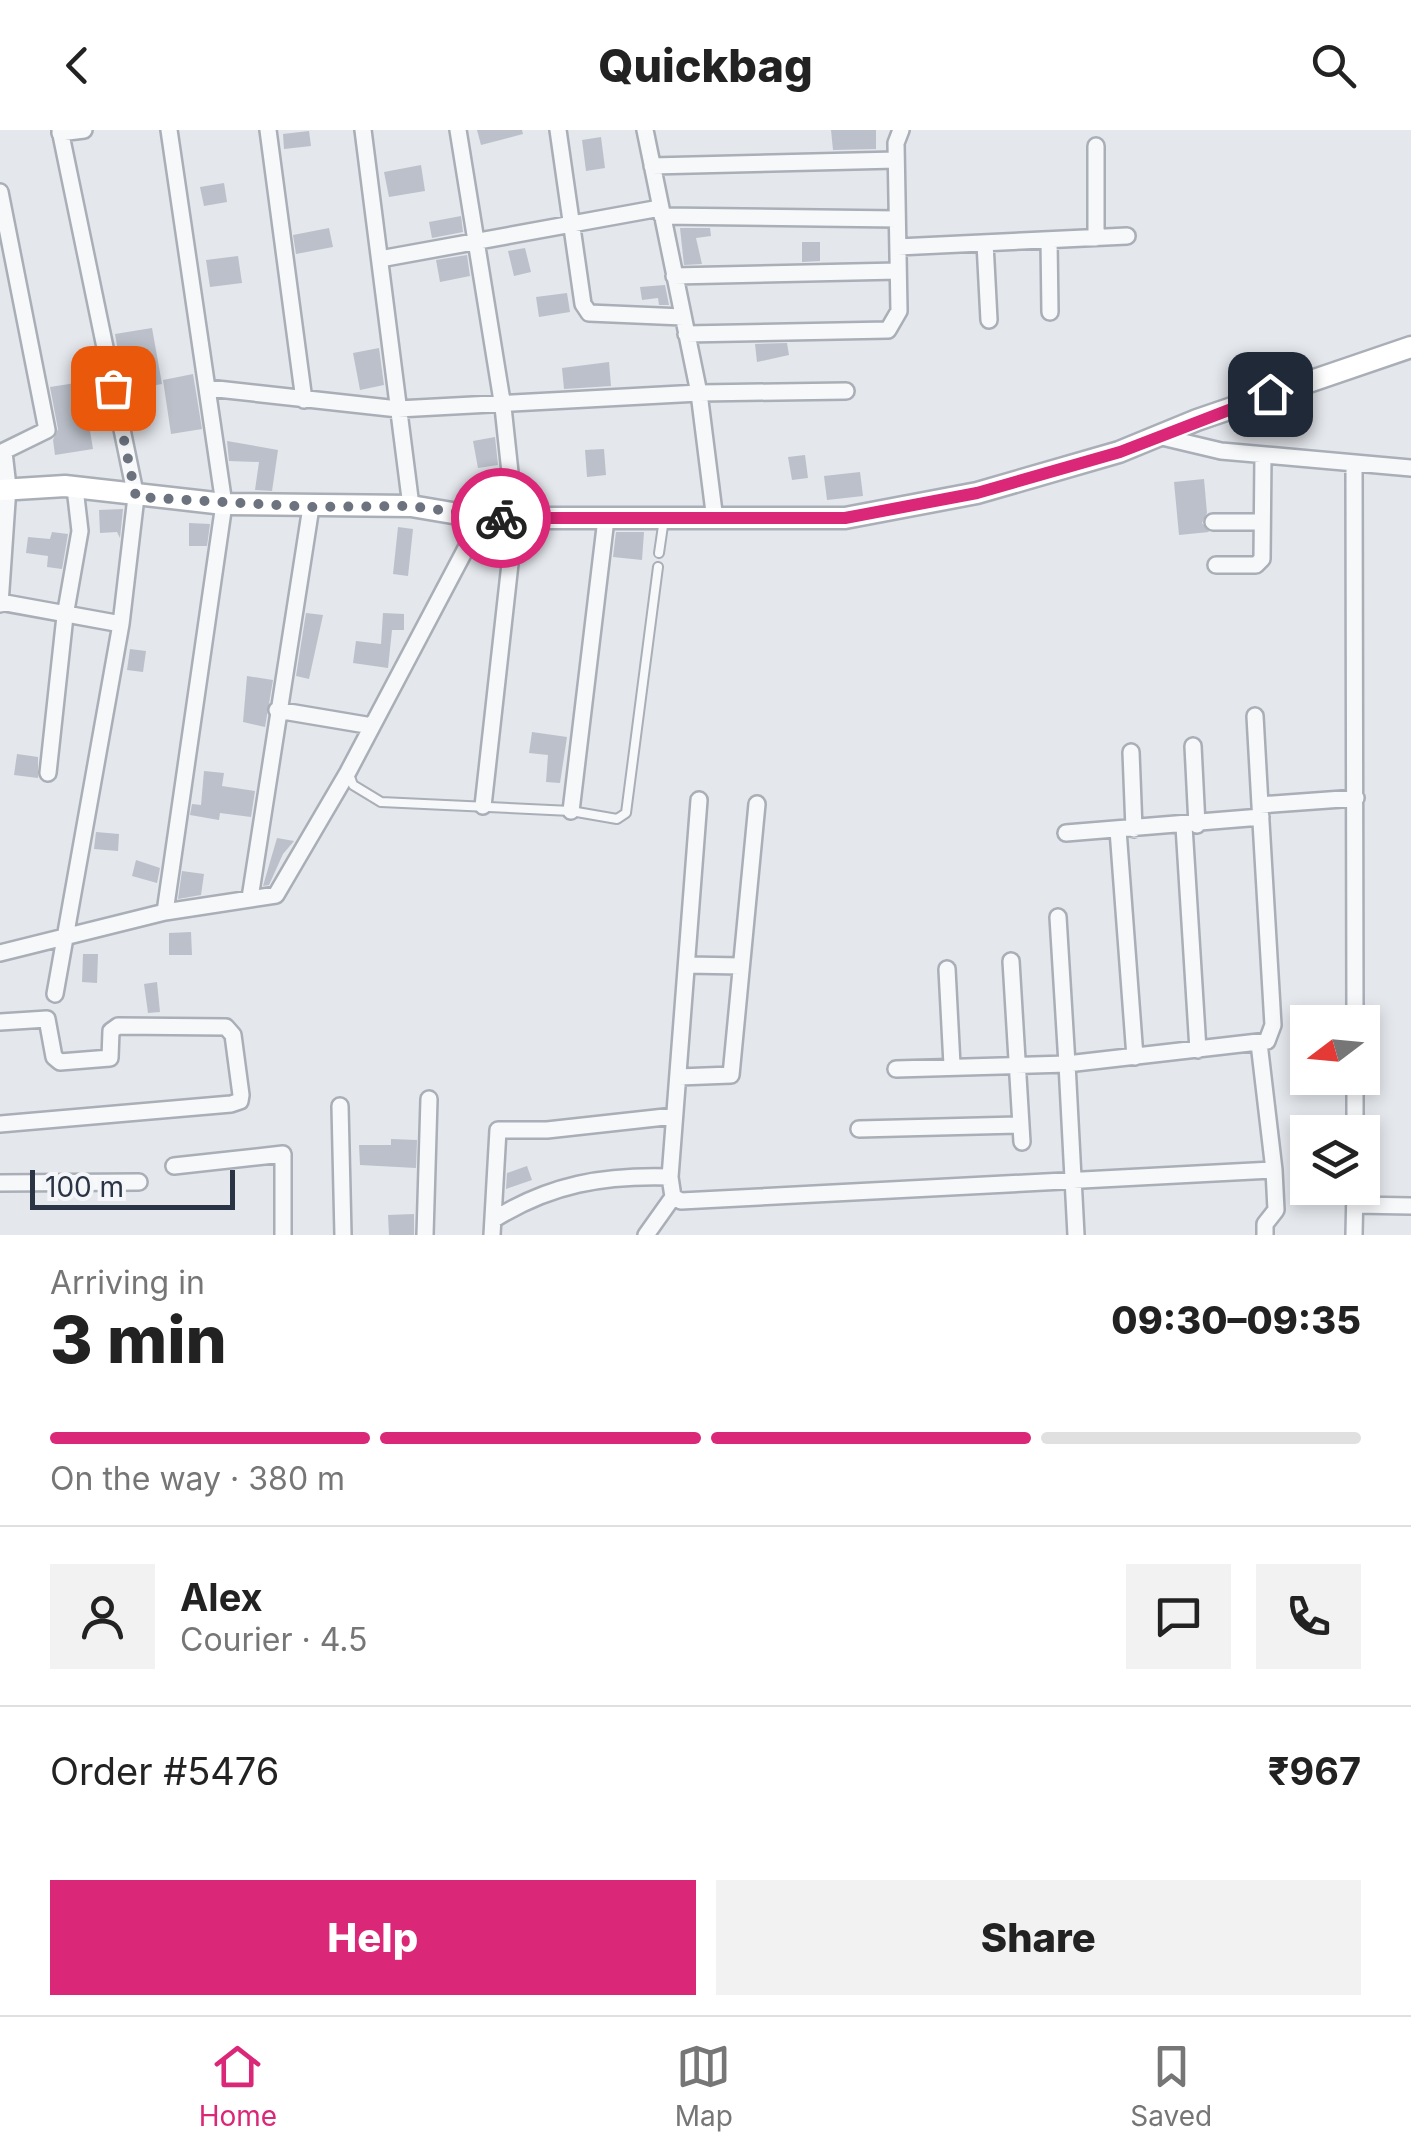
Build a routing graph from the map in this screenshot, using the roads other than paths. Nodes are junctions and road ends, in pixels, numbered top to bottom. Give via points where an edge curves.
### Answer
1 (84, 130) edge
2 (169, 130) edge
3 (268, 130) edge
4 (363, 130) edge
5 (458, 130) edge
6 (558, 130) edge
7 (644, 130) edge
8 (901, 130) edge
9 (60, 132) edge
10 (1096, 146) dead end
11 (896, 160) junction
12 (652, 166) junction
13 (0, 192) edge
14 (661, 212) junction
15 (897, 219) junction
16 (570, 227) junction
17 (1128, 236) dead end
18 (1096, 238) junction
19 (1048, 240) junction
20 (984, 242) junction
21 (477, 244) junction
22 (898, 246) junction
23 (380, 259) junction
24 (898, 271) junction
25 (674, 276) junction
26 (1050, 312) dead end
27 (683, 317) junction
28 (989, 320) dead end
29 (686, 334) junction
30 (1411, 346) edge
31 (208, 388) junction
32 (846, 391) dead end
33 (698, 392) junction
34 (304, 400) junction
35 (503, 407) junction
36 (398, 409) junction
37 (1162, 437) junction
38 (2, 452) edge
39 (1263, 456) junction
40 (1354, 465) junction
41 (1411, 468) edge
42 (75, 488) junction
43 (4, 489) edge
44 (136, 497) junction
45 (224, 504) junction
46 (410, 506) junction
47 (311, 507) junction
48 (482, 518) junction
49 (515, 518) junction
50 (606, 519) junction
51 (664, 520) junction
52 (714, 520) junction
53 (1213, 522) dead end
54 (1262, 522) junction
55 (660, 553) dead end
56 (1216, 565) dead end
57 (658, 567) dead end
58 (0, 603) edge
59 (65, 616) junction
60 (121, 624) junction
61 (277, 710) junction
62 (1255, 716) dead end
63 (372, 726) junction
64 (1193, 746) dead end
65 (1131, 752) dead end
66 (348, 772) junction
67 (48, 774) dead end
68 (1356, 798) junction
69 (699, 800) dead end
70 (756, 804) dead end
71 (483, 806) junction
72 (571, 811) junction
73 (1260, 811) junction
74 (1190, 826) junction
75 (1126, 830) junction
76 (1066, 834) dead end
77 (250, 898) junction
78 (165, 912) junction
79 (1058, 917) dead end
80 (66, 937) junction
81 (0, 953) edge
82 (1011, 960) dead end
83 (687, 965) junction
84 (742, 966) junction
85 (947, 970) dead end
86 (55, 994) dead end
87 (1355, 1005) edge
88 (0, 1022) edge
89 (1259, 1043) junction
90 (1198, 1050) junction
91 (1135, 1057) junction
92 (1066, 1064) junction
93 (1015, 1065) junction
94 (952, 1066) junction
95 (896, 1069) dead end
96 (679, 1077) junction
97 (429, 1099) dead end
98 (340, 1106) dead end
99 (674, 1116) junction
100 (0, 1124) edge
101 (859, 1129) dead end
102 (174, 1166) dead end
103 (1274, 1170) junction
104 (670, 1178) junction
105 (1073, 1179) junction
106 (0, 1182) edge
107 (139, 1182) dead end
108 (673, 1198) junction
109 (1354, 1205) joint
110 (1411, 1206) edge
111 (492, 1227) edge
112 (283, 1235) edge
113 (342, 1235) edge
114 (426, 1235) edge
115 (646, 1235) edge
116 (1076, 1235) edge
117 (1265, 1235) edge
118 (1354, 1235) edge

1 - 9 street
2 - 31 street
3 - 34 street
4 - 23 street
5 - 21 street
6 - 16 street
7 - 12 street
8 - 11 street
9 - 44 street
10 - 18 street
11 - 12 street
11 - 15 street
12 - 14 street
13 - 38 street via 47,430
14 - 15 street
14 - 16 street
14 - 25 street
15 - 22 street
16 - 21 street
16 - 27 street via 589,313
17 - 18 street
18 - 19 street
19 - 20 street
19 - 26 street
20 - 22 street
20 - 28 street
21 - 23 street
21 - 35 street
22 - 24 street
23 - 36 street
24 - 25 street
24 - 29 street via 899,311 888,330
25 - 27 street
27 - 29 street
29 - 33 street
30 - 37 main road
31 - 34 street
31 - 45 street
32 - 33 street
33 - 35 street
33 - 52 street
34 - 36 street
35 - 36 street
35 - 49 street
36 - 46 street
37 - 39 street
37 - 52 main road via 977,493 864,514
38 - 43 street
39 - 40 street
39 - 54 street
40 - 41 street
40 - 68 street
42 - 43 main road
42 - 44 main road
42 - 59 street via 82,515
43 - 58 street
44 - 45 main road
44 - 60 street
45 - 47 main road
45 - 78 street
46 - 47 main road
46 - 48 main road
47 - 61 street
48 - 49 main road
48 - 63 street
49 - 50 main road
49 - 71 street
50 - 51 main road
50 - 72 street
51 - 52 main road
51 - 55 lane
53 - 54 street
54 - 56 street via 1259,563
57 - 72 lane via 626,813 618,819
58 - 59 street
59 - 60 street
59 - 67 street
60 - 80 street
61 - 63 street
61 - 77 street
62 - 73 street
63 - 66 street
64 - 74 street
65 - 75 street
66 - 71 lane via 353,785 381,802
66 - 77 street via 285,884 276,894
68 - 73 street
68 - 87 street
69 - 83 street
70 - 84 street
71 - 72 lane
73 - 74 street
73 - 89 street via 1273,1026 1272,1036
74 - 75 street
74 - 90 street
75 - 76 street
75 - 91 street
77 - 78 street
78 - 80 street
79 - 92 street
80 - 81 street
80 - 86 street
82 - 93 street
83 - 84 street
83 - 96 street
84 - 96 street via 731,1075
85 - 94 street
88 - 100 street via 50,1021 60,1062 108,1059 111,1031 118,1026 226,1028 240,1094 232,1104
89 - 90 street
89 - 103 street
90 - 91 street
91 - 92 street
92 - 93 street
92 - 105 street
93 - 94 street
93 - 101 street via 1021,1134
94 - 95 street
96 - 99 street
97 - 114 street
98 - 113 street
99 - 104 street
99 - 111 street via 498,1130
102 - 112 street via 283,1154
103 - 105 street
103 - 117 street via 1276,1210
104 - 108 street
104 - 111 street via 620,1176 563,1186 524,1200
105 - 108 street
105 - 116 street
106 - 107 street
108 - 115 street
109 - 110 street
109 - 118 street

